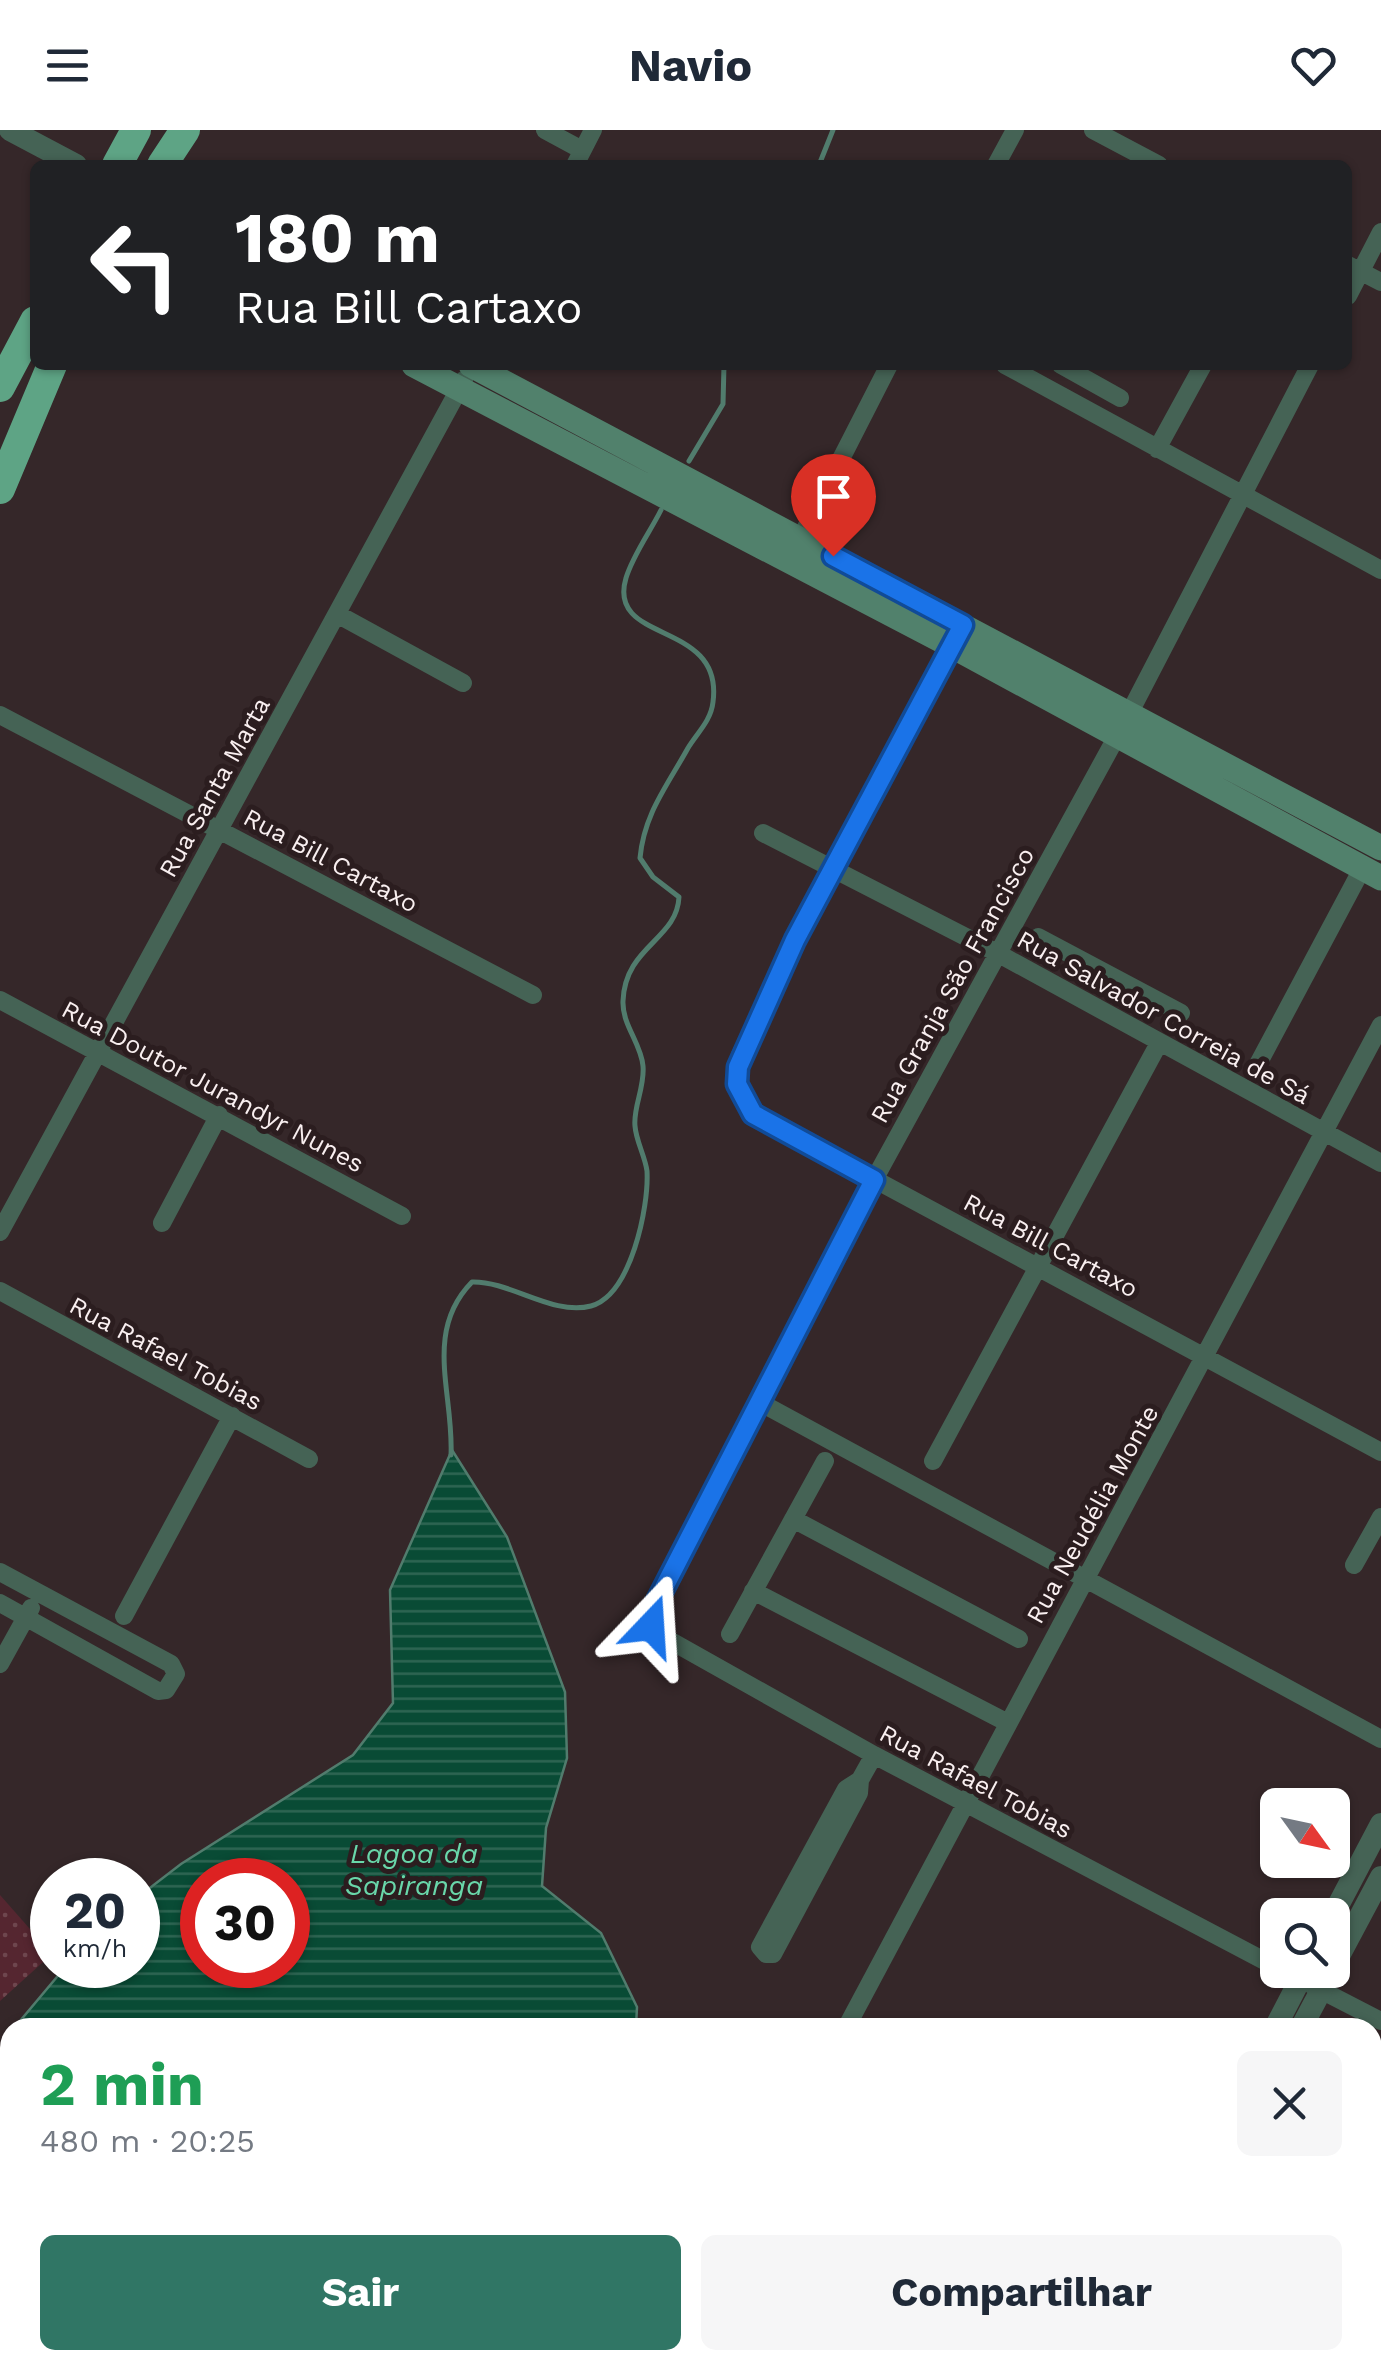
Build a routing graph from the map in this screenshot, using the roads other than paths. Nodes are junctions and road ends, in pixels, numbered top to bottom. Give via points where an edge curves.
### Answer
1 (10, 130) edge
2 (136, 130) edge
3 (185, 130) edge
4 (546, 130) edge
5 (593, 130) edge
6 (1015, 130) edge
7 (1093, 130) edge
8 (578, 158) edge
9 (67, 160) edge
10 (120, 160) edge
11 (165, 160) edge
12 (999, 160) edge
13 (1150, 160) edge
14 (1381, 232) edge
15 (1354, 268) edge
16 (1381, 282) edge
17 (30, 331) edge
18 (50, 370) edge
19 (423, 370) edge
20 (469, 370) edge
21 (481, 370) edge
22 (886, 370) edge
23 (1014, 370) edge
24 (1070, 370) edge
25 (1200, 370) edge
26 (1307, 370) edge
27 (0, 388) edge
28 (459, 389) junction
29 (1120, 398) dead end
30 (1157, 449) junction
31 (0, 488) edge
32 (1240, 495) junction
33 (800, 538) junction
34 (788, 562) junction
35 (1381, 570) edge
36 (337, 614) junction
37 (957, 635) junction
38 (463, 683) dead end
39 (0, 715) edge
40 (1122, 725) junction
41 (219, 830) junction
42 (764, 832) dead end
43 (1381, 848) edge
44 (831, 870) junction
45 (1372, 872) edge
46 (1038, 937) dead end
47 (998, 954) junction
48 (1082, 961) junction
49 (1067, 992) junction
50 (533, 995) dead end
51 (0, 1000) edge
52 (1180, 1013) dead end
53 (1381, 1025) edge
54 (1159, 1044) junction
55 (98, 1052) junction
56 (1256, 1066) dead end
57 (218, 1116) junction
58 (1325, 1134) junction
59 (1381, 1163) edge
60 (874, 1180) junction
61 (402, 1216) dead end
62 (162, 1223) dead end
63 (0, 1232) edge
64 (1039, 1265) junction
65 (0, 1292) edge
66 (1206, 1356) junction
67 (759, 1402) junction
68 (232, 1416) junction
69 (1381, 1452) edge
70 (309, 1458) dead end
71 (825, 1461) dead end
72 (933, 1461) dead end
73 (793, 1518) junction
74 (1381, 1518) edge
75 (1354, 1566) dead end
76 (0, 1572) edge
77 (1083, 1580) junction
78 (753, 1591) junction
79 (39, 1593) junction
80 (0, 1602) edge
81 (124, 1616) dead end
82 (26, 1617) junction
83 (655, 1632) joint
84 (730, 1634) dead end
85 (1019, 1640) dead end
86 (0, 1664) edge
87 (1008, 1723) junction
88 (1381, 1739) edge
89 (874, 1755) junction
90 (860, 1780) junction
91 (966, 1804) junction
92 (1381, 1824) edge
93 (1381, 1877) edge
94 (1342, 1898) edge
95 (1350, 1936) edge
96 (1260, 1956) edge
97 (1286, 1988) edge
98 (1323, 1988) edge
99 (1343, 1988) edge
100 (851, 2018) edge
101 (1278, 2018) edge
102 (1307, 2018) edge
103 (1378, 2018) edge

1 - 9 street
2 - 10 highway
3 - 11 highway
4 - 8 street
5 - 8 street
6 - 12 street
7 - 13 street
14 - 15 street
15 - 16 street
17 - 27 highway
18 - 31 highway
19 - 28 main road
20 - 28 street, Rua Santa Marta
21 - 33 main road
22 - 33 street
23 - 30 street
24 - 29 street
25 - 30 street
26 - 32 street, Rua Granja São Francisco
28 - 34 main road
28 - 36 street, Rua Santa Marta
30 - 32 street
32 - 35 street
32 - 40 street, Rua Granja São Francisco
33 - 34 street
33 - 37 main road
34 - 37 main road
36 - 38 street
36 - 41 street, Rua Santa Marta
37 - 40 main road
37 - 44 street
39 - 41 street, Rua Bill Cartaxo
40 - 43 main road
40 - 45 main road
40 - 47 street, Rua Granja São Francisco
41 - 50 street, Rua Bill Cartaxo
41 - 55 street, Rua Santa Marta
42 - 44 street, Rua Salvador Correia de Sá
44 - 47 street, Rua Salvador Correia de Sá
44 - 60 street, Rua Bill Cartaxo via 740,1056 737,1084 753,1114
45 - 56 street
46 - 48 street
47 - 49 street, Rua Salvador Correia de Sá
47 - 60 street, Rua Granja São Francisco
48 - 49 street
48 - 52 street
49 - 54 street, Rua Salvador Correia de Sá
51 - 55 street, Rua Doutor Jurandyr Nunes
53 - 58 street, Rua Neudélia Monte
54 - 58 street, Rua Salvador Correia de Sá
54 - 64 street
55 - 57 street, Rua Doutor Jurandyr Nunes
55 - 63 street, Rua Santa Marta
57 - 61 street, Rua Doutor Jurandyr Nunes
57 - 62 street
58 - 59 street, Rua Salvador Correia de Sá
58 - 66 street, Rua Neudélia Monte
60 - 64 street, Rua Bill Cartaxo
60 - 67 street, Rua Granja São Francisco
64 - 66 street, Rua Bill Cartaxo
64 - 72 street
65 - 68 street, Rua Rafael Tobias
66 - 69 street, Rua Bill Cartaxo
66 - 77 street, Rua Neudélia Monte
67 - 77 street
67 - 83 street, Rua Granja São Francisco via 655,1605
68 - 70 street, Rua Rafael Tobias
68 - 81 street
71 - 73 street
73 - 78 street
73 - 85 street
74 - 75 street
76 - 79 street
77 - 87 street, Rua Neudélia Monte
77 - 88 street
78 - 84 street
78 - 87 street
79 - 82 street
79 - 82 street via 172,1664 172,1683 154,1689
80 - 82 street
82 - 86 street
83 - 89 street, Rua Rafael Tobias
87 - 91 street, Rua Neudélia Monte
89 - 90 street
89 - 91 street, Rua Rafael Tobias
90 - 90 street via 846,1789 760,1947 766,1954 772,1954 842,1825
91 - 96 street, Rua Rafael Tobias
91 - 100 street, Rua Neudélia Monte
92 - 94 street
93 - 95 street
97 - 101 street
98 - 102 street
99 - 103 street, Rua Rafael Tobias

